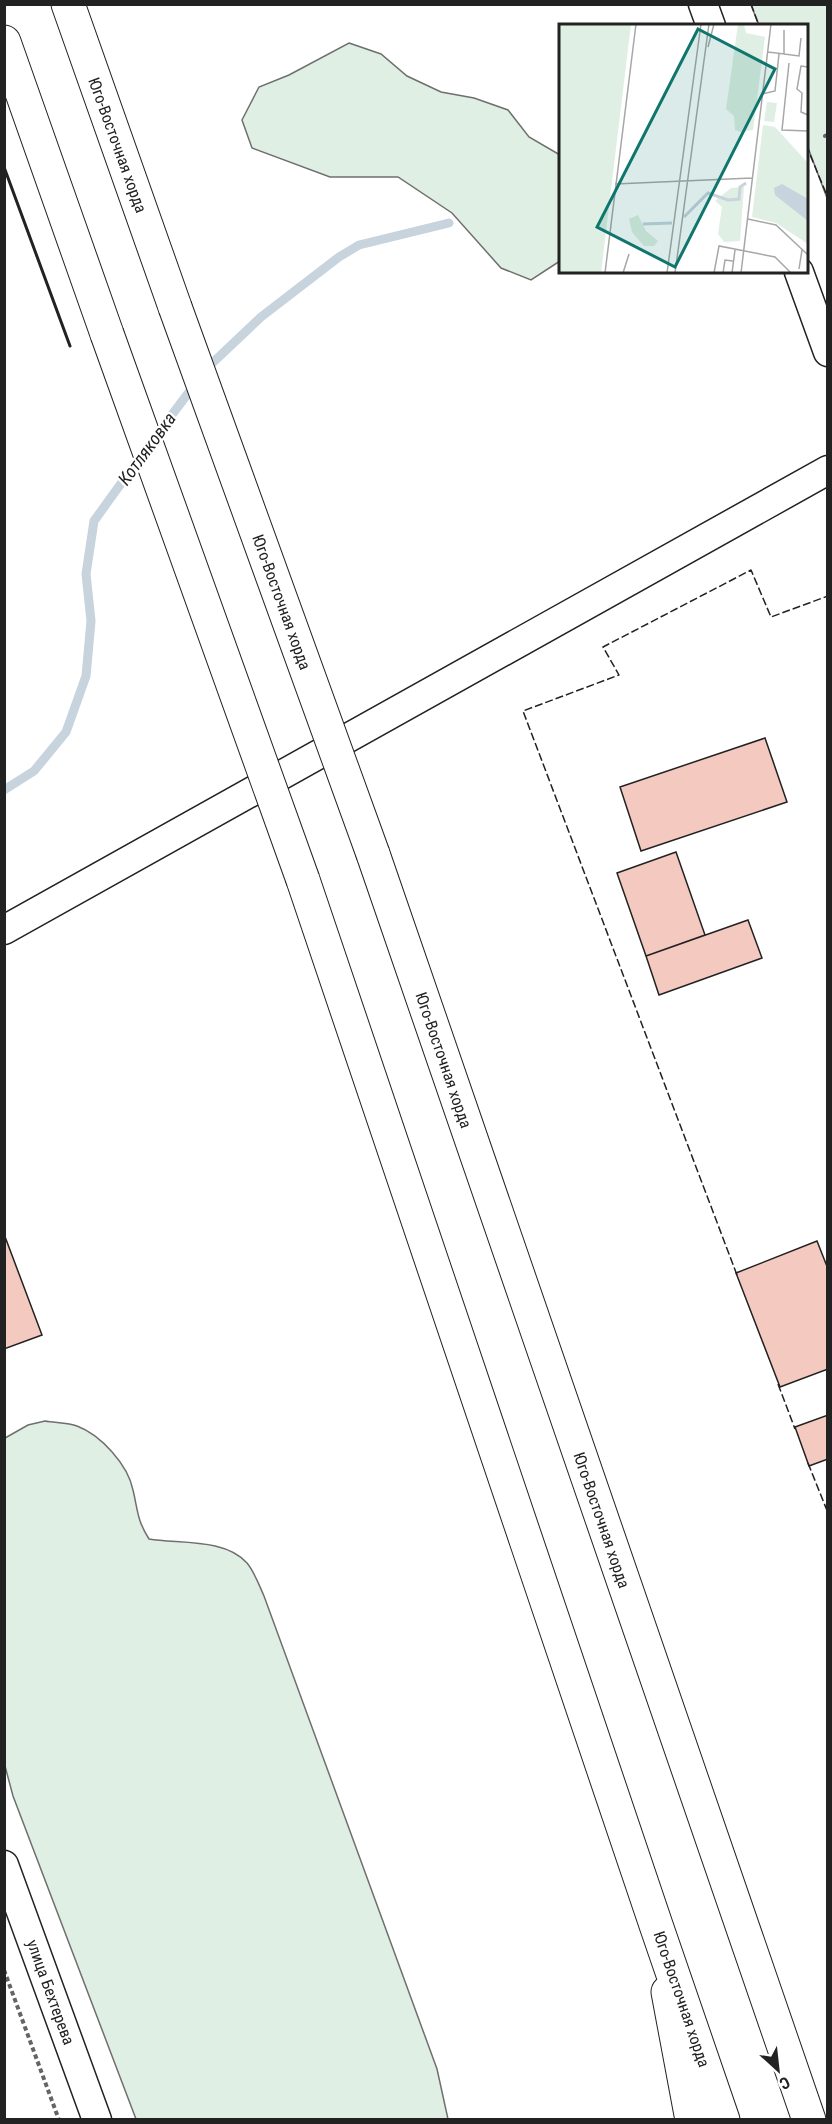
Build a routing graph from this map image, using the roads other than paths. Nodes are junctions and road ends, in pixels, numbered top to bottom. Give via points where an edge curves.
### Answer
1 (68, 4) edge
2 (703, 4) edge
3 (710, 24) edge
4 (4, 42) edge
5 (799, 273) edge
6 (828, 352) edge
7 (828, 470) edge
8 (4, 930) edge
9 (4, 1865) edge
10 (656, 1925) junction
11 (97, 2120) edge
12 (692, 2120) edge
13 (723, 2120) edge
14 (809, 2120) edge

1 - 14 main road, Юго-Восточная хорда, bridge via 372,854
2 - 3 street
4 - 10 main road, Юго-Восточная хорда, bridge via 303,880
5 - 6 street
7 - 8 street
9 - 11 street, улица Бехтерева
10 - 12 main road
10 - 13 main road, Юго-Восточная хорда

